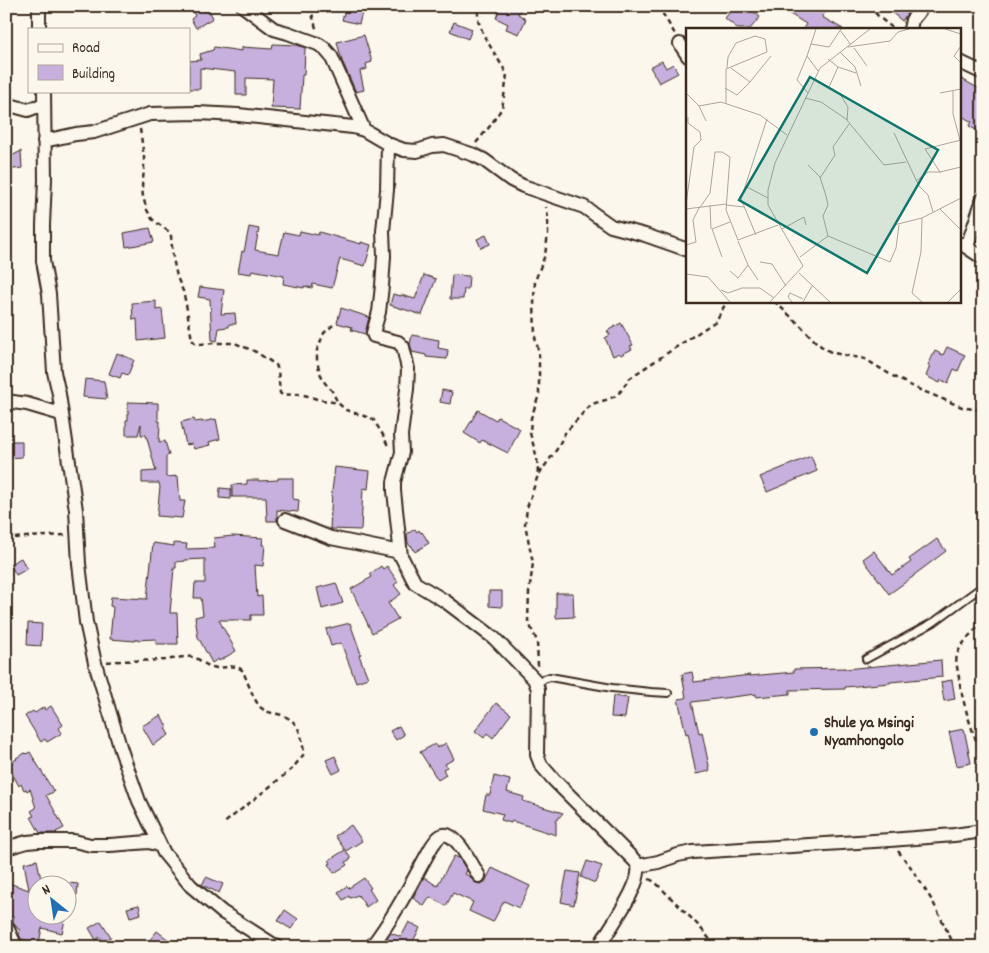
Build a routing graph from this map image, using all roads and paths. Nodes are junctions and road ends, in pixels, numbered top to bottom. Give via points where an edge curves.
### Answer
1 (39, 6) edge
2 (244, 6) edge
3 (310, 6) edge
4 (478, 6) edge
5 (658, 6) edge
6 (869, 6) edge
7 (923, 6) edge
8 (39, 28) edge
9 (893, 28) edge
10 (910, 28) edge
11 (318, 44) junction
12 (680, 44) joint
13 (686, 53) edge
14 (962, 63) edge
15 (983, 73) edge
16 (44, 97) edge
17 (6, 104) edge
18 (139, 117) junction
19 (364, 130) junction
20 (44, 141) junction
21 (388, 144) junction
22 (462, 150) junction
23 (541, 192) junction
24 (983, 199) edge
25 (964, 246) edge
26 (686, 249) edge
27 (983, 258) edge
28 (726, 302) edge
29 (775, 302) edge
30 (333, 325) dead end
31 (6, 401) edge
32 (338, 403) junction
33 (983, 411) edge
34 (61, 414) junction
35 (402, 442) junction
36 (538, 475) junction
37 (285, 520) dead end
38 (78, 535) junction
39 (6, 540) edge
40 (401, 556) junction
41 (983, 586) edge
42 (983, 621) edge
43 (866, 659) dead end
44 (95, 663) junction
45 (536, 681) junction
46 (668, 693) dead end
47 (983, 759) edge
48 (223, 824) dead end
49 (983, 831) edge
50 (890, 840) junction
51 (160, 844) junction
52 (6, 848) edge
53 (638, 871) junction
54 (479, 876) dead end
55 (6, 925) edge
56 (16, 947) edge
57 (278, 947) edge
58 (371, 947) edge
59 (599, 947) edge
60 (716, 947) edge
61 (955, 947) edge

1 - 8 street
2 - 11 street via 274,29
3 - 11 path
4 - 22 path via 478,20 484,36 507,74 502,108 476,143
5 - 12 path
6 - 9 path
7 - 10 street
11 - 19 street via 331,56
12 - 13 street
14 - 15 street
16 - 17 street via 28,110
16 - 20 street
18 - 19 street via 198,113 238,115
18 - 20 street via 94,132
18 - 32 path via 144,157 143,197 152,219 171,236 174,264 183,291 192,340 199,344 235,343 256,352 276,365 282,395 300,394
19 - 21 street
20 - 34 street via 44,261
21 - 22 street via 410,151 444,145
21 - 35 street via 382,286 373,333 403,347 408,389
22 - 23 street via 484,160 511,180
23 - 26 street via 584,207 611,226
23 - 36 path via 548,217 548,234 535,281 539,395 530,433
24 - 25 street
25 - 27 street
28 - 36 path via 716,321 637,373 615,396 587,408 565,433
29 - 33 path via 825,349 864,359 935,396
30 - 32 path via 324,333 317,350 317,361 320,373
31 - 34 street
32 - 35 path via 346,410 373,419 388,446
34 - 38 street
35 - 40 street via 394,482
36 - 45 path via 525,524 533,564 528,622 537,646
37 - 40 street via 332,538 395,551
38 - 39 path
38 - 44 street via 86,622
40 - 45 street via 416,583 494,638
41 - 43 lane via 934,622
42 - 47 path via 957,653 956,663 968,719
44 - 48 path via 192,657 216,668 239,667 259,706 267,712 288,717 294,723 300,732 304,754 292,769
44 - 51 street via 139,801
45 - 46 lane via 550,677 612,688
45 - 53 street via 537,755 541,765 634,860
49 - 50 street
50 - 53 street via 693,852
50 - 61 path via 933,902
51 - 52 street via 92,845 74,841 38,841
51 - 57 street via 197,892 222,912
53 - 59 street via 629,898
53 - 60 path via 655,882
54 - 58 street via 457,840 447,834 442,835 432,846 396,911
55 - 56 street

